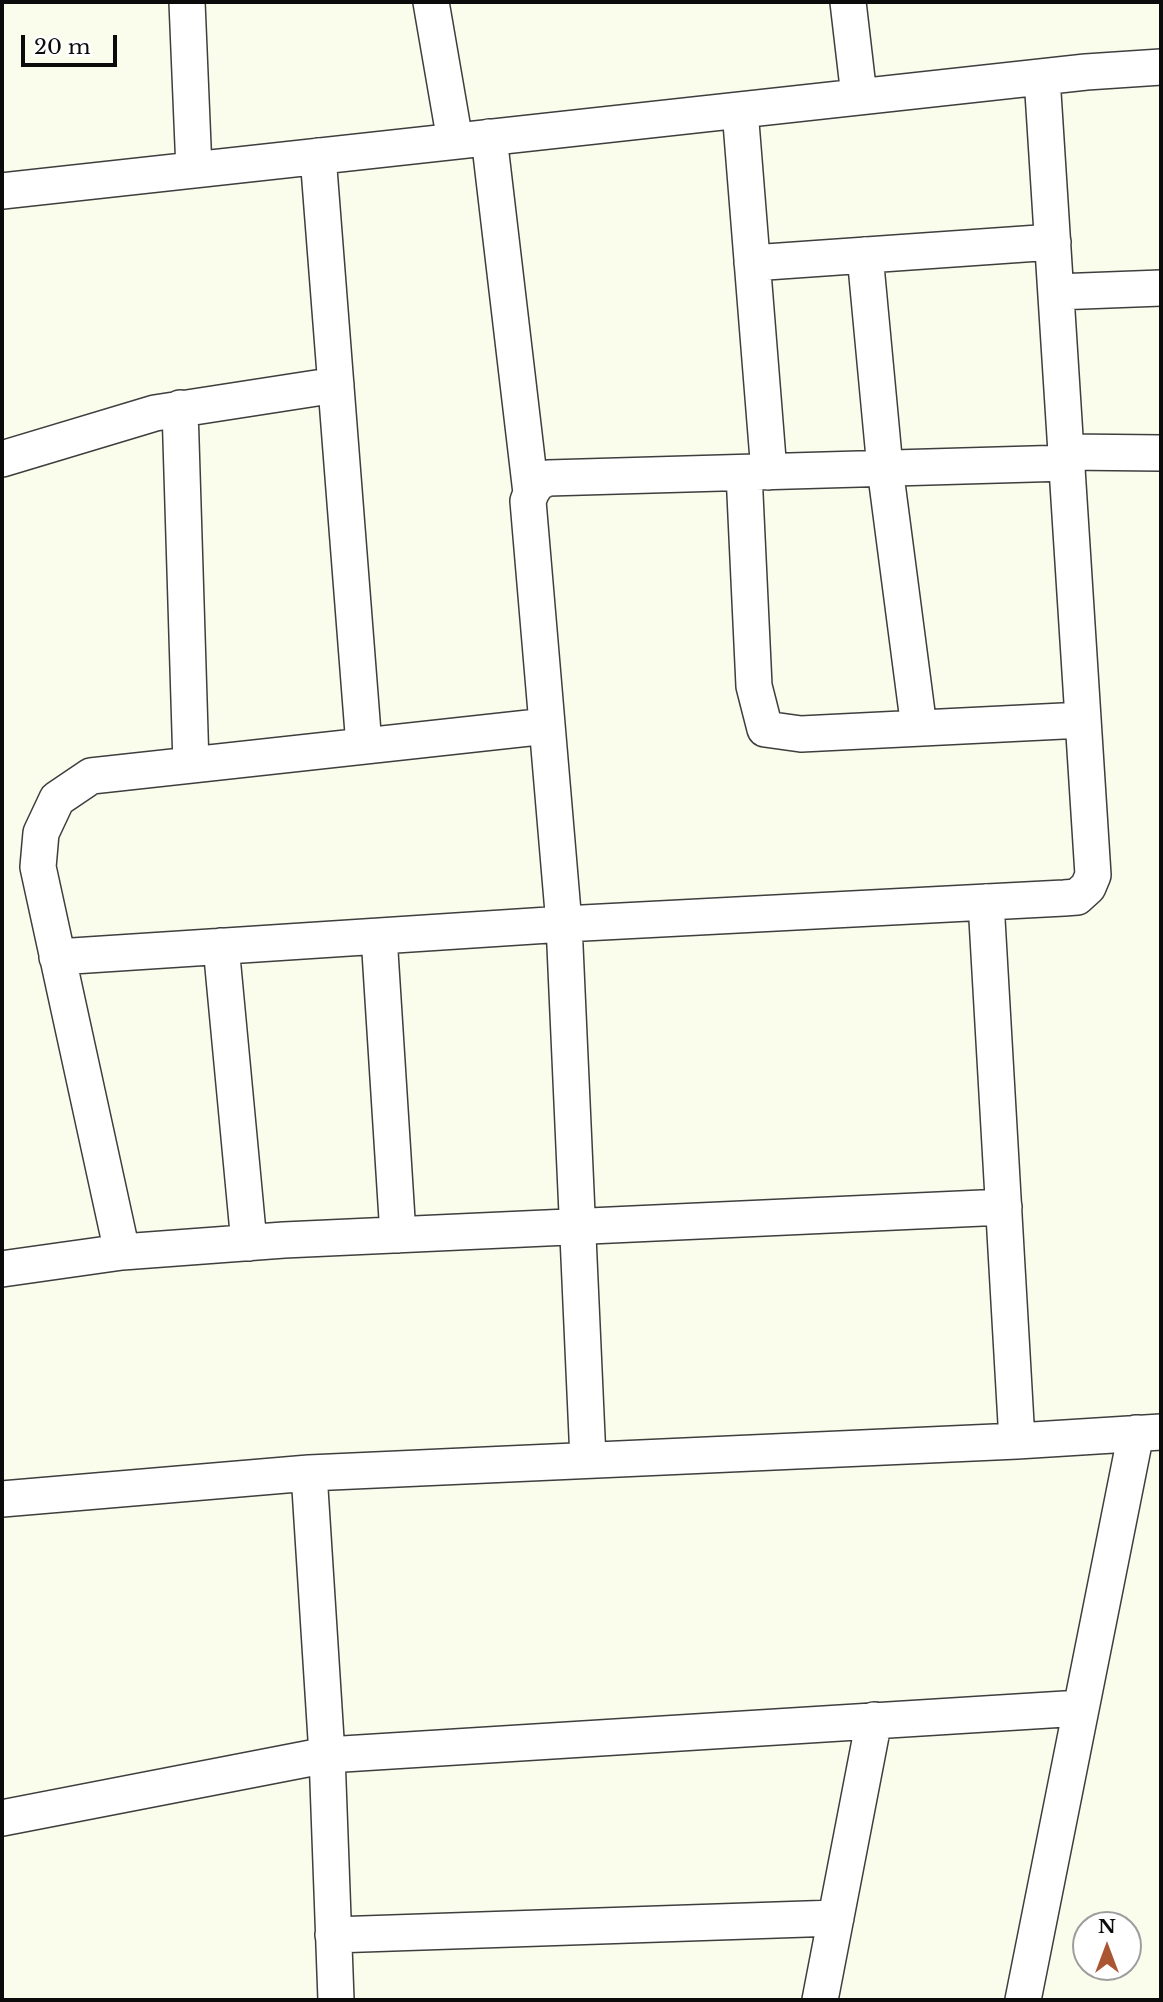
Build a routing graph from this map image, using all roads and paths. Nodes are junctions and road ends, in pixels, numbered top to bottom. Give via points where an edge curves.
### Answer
1 (187, 2) edge
2 (431, 2) edge
3 (848, 2) edge
4 (1161, 67) edge
5 (1042, 77) junction
6 (859, 96) junction
7 (740, 110) junction
8 (489, 137) junction
9 (455, 141) junction
10 (318, 156) junction
11 (194, 170) junction
12 (2, 191) edge
13 (1053, 242) junction
14 (865, 255) junction
15 (752, 262) junction
16 (1161, 288) edge
17 (1056, 292) junction
18 (336, 386) junction
19 (180, 408) junction
20 (1161, 453) edge
21 (1067, 457) junction
22 (2, 459) edge
23 (885, 468) junction
24 (756, 472) junction
25 (531, 494) junction
26 (1083, 720) junction
27 (547, 726) junction
28 (919, 728) junction
29 (364, 746) junction
30 (191, 765) junction
31 (986, 902) junction
32 (564, 924) junction
33 (379, 936) junction
34 (221, 946) junction
35 (57, 957) junction
36 (1003, 1207) junction
37 (576, 1227) junction
38 (398, 1236) junction
39 (249, 1243) junction
40 (122, 1252) junction
41 (2, 1269) edge
42 (1148, 1433) edge
43 (1017, 1441) junction
44 (588, 1460) junction
45 (309, 1473) junction
46 (2, 1499) edge
47 (1081, 1708) junction
48 (874, 1720) junction
49 (327, 1755) junction
50 (2, 1818) edge
51 (836, 1918) junction
52 (332, 1935) junction
53 (336, 2000) edge
54 (820, 2000) edge
55 (1023, 2000) edge

1 - 11 street
2 - 9 street
3 - 6 street
4 - 5 street
5 - 6 street
5 - 13 street
6 - 7 street
7 - 8 street
7 - 15 street
8 - 9 street
8 - 25 street
9 - 10 street
10 - 11 street
10 - 18 street
11 - 12 street
13 - 14 street
13 - 17 street
14 - 15 street
14 - 23 street
15 - 24 street
16 - 17 street
17 - 21 street
18 - 19 street
18 - 29 street
19 - 22 street
19 - 30 street
20 - 21 street
21 - 23 street
21 - 26 street
23 - 24 street
23 - 28 street
24 - 25 street via 548,478 537,483
24 - 28 street via 754,686 765,729 801,734
25 - 27 street
26 - 28 street
26 - 31 street via 1093,875 1088,887 1077,897
27 - 29 street
27 - 32 street
29 - 30 street
30 - 35 street via 91,776 57,799 41,832 38,867
31 - 32 street
31 - 36 street
32 - 33 street
32 - 37 street
33 - 34 street
33 - 38 street
34 - 35 street
34 - 39 street
35 - 40 street
36 - 37 street
36 - 43 street
37 - 38 street
37 - 44 street
38 - 39 street
39 - 40 street
40 - 41 street
42 - 43 street
42 - 47 street
43 - 44 street
44 - 45 street
45 - 46 street
45 - 49 street
47 - 48 street
47 - 55 street
48 - 49 street
48 - 51 street
49 - 50 street
49 - 52 street
51 - 52 street
51 - 54 street
52 - 53 street

